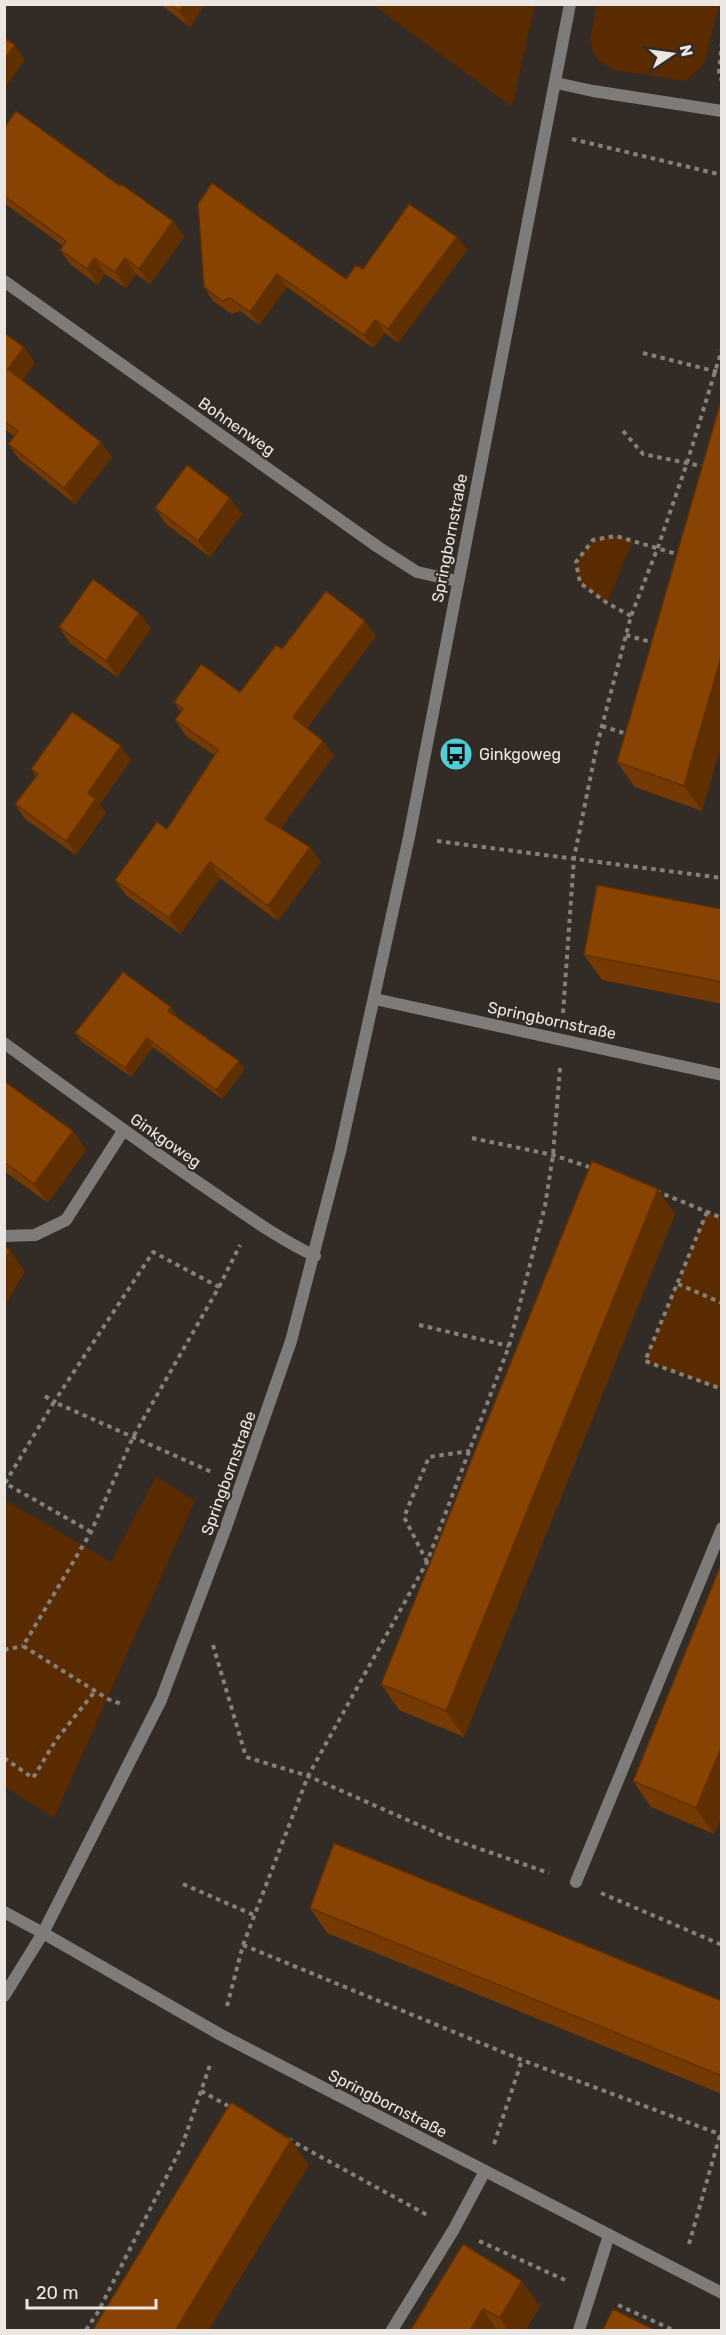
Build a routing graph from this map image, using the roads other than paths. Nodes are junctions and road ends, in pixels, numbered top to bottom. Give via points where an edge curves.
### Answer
1 (570, 4) edge
2 (555, 83) junction
3 (722, 111) edge
4 (4, 281) edge
5 (457, 581) junction
6 (375, 999) junction
7 (4, 1043) edge
8 (722, 1075) edge
9 (123, 1131) junction
10 (4, 1236) edge
11 (315, 1256) junction
12 (722, 1528) edge
13 (576, 1882) road end
14 (4, 1912) edge
15 (44, 1933) junction
16 (4, 1996) edge
17 (485, 2171) junction
18 (609, 2235) junction
19 (722, 2294) edge
20 (392, 2331) edge
21 (579, 2331) edge

1 - 2 street, Springbornstraße
2 - 3 street
2 - 5 street, Springbornstraße
4 - 5 street, Bohnenweg via 378,547 417,572
5 - 6 street, Springbornstraße
6 - 8 street, Springbornstraße
6 - 11 street, Springbornstraße
7 - 9 street, Ginkgoweg
9 - 10 street via 66,1220 35,1235
9 - 11 street, Ginkgoweg via 291,1245
11 - 15 street, Springbornstraße via 291,1341 235,1504 161,1700
12 - 13 street
14 - 15 street
15 - 16 street, Springbornstraße
15 - 17 street, Springbornstraße via 221,2035
17 - 18 street, Springbornstraße
17 - 20 street
18 - 19 street, Springbornstraße
18 - 21 street

